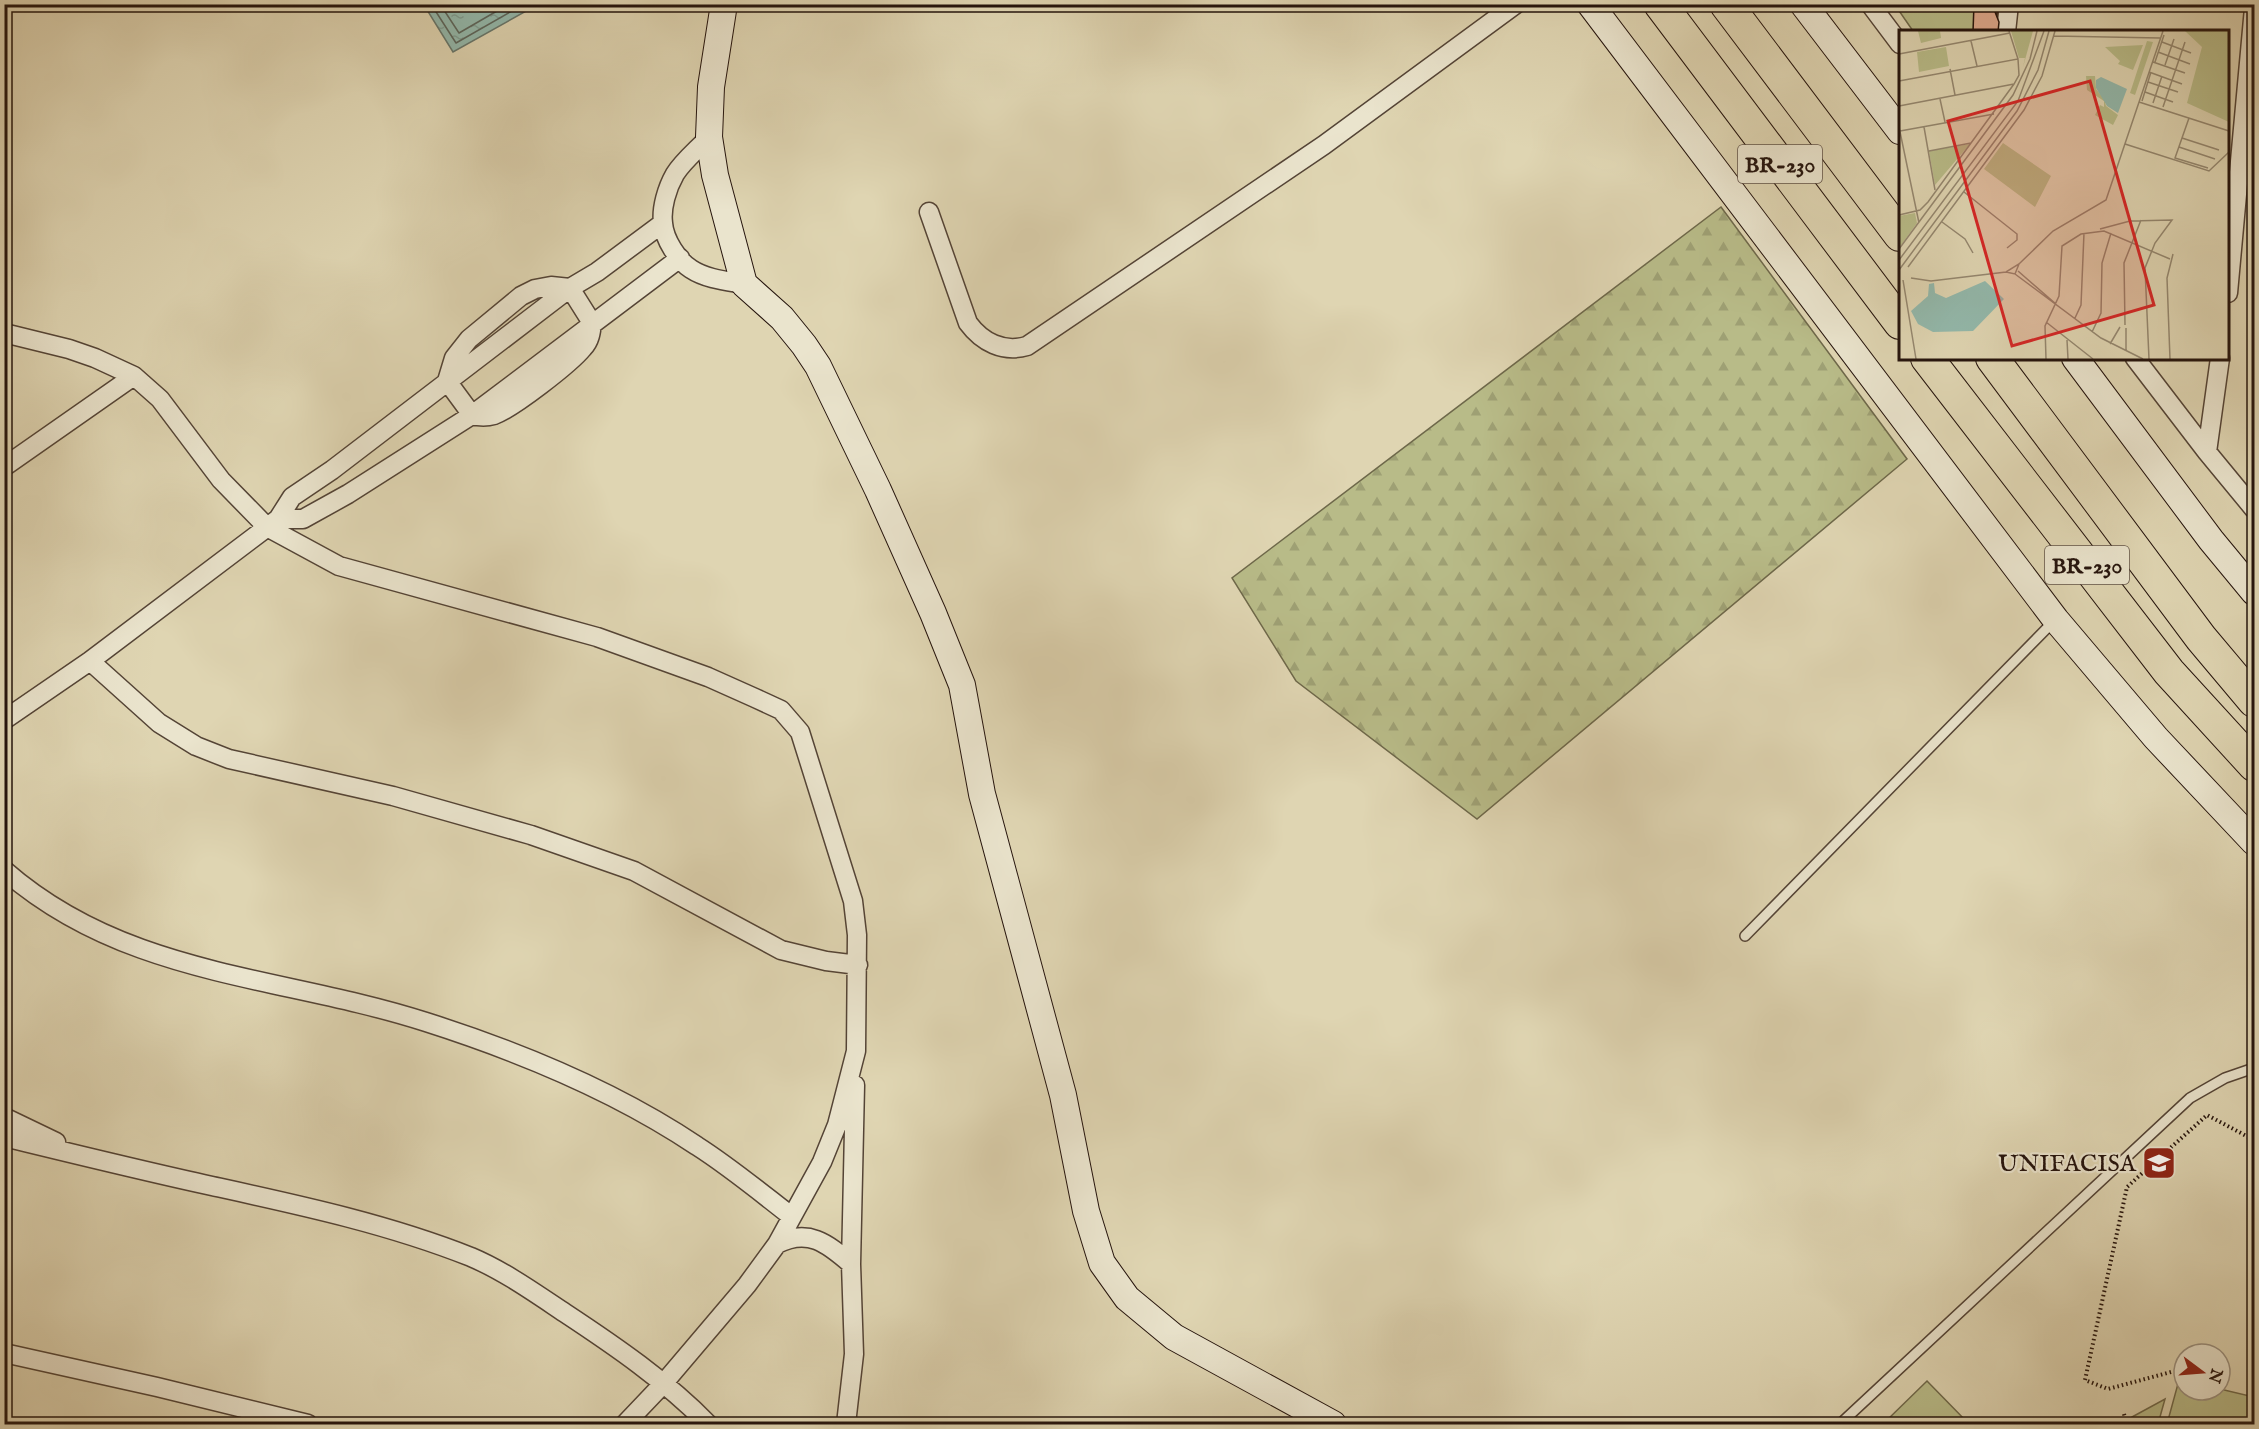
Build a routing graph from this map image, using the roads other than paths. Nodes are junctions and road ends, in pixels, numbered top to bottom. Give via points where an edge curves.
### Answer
1 (724, 4) edge
2 (1516, 4) edge
3 (1590, 4) edge
4 (1660, 4) edge
5 (1726, 4) edge
6 (1803, 4) edge
7 (1870, 4) edge
8 (2009, 4) edge
9 (2254, 8) edge
10 (2006, 30) edge
11 (1899, 43) edge
12 (1899, 131) edge
13 (709, 137) junction
14 (928, 212) dead end
15 (663, 223) junction
16 (1899, 234) edge
17 (680, 258) junction
18 (2229, 282) edge
19 (744, 284) junction
20 (570, 288) junction
21 (592, 323) junction
22 (1899, 323) edge
23 (4, 333) edge
24 (1929, 360) edge
25 (1993, 360) edge
26 (2076, 360) edge
27 (2137, 360) edge
28 (2220, 360) edge
29 (134, 376) junction
30 (447, 381) junction
31 (472, 415) junction
32 (2208, 452) junction
33 (4, 467) edge
34 (2254, 509) edge
35 (273, 523) junction
36 (2254, 592) edge
37 (2056, 620) junction
38 (90, 661) junction
39 (2254, 701) edge
40 (4, 720) edge
41 (2254, 765) edge
42 (2254, 842) edge
43 (4, 870) edge
44 (1745, 936) dead end
45 (858, 966) junction
46 (856, 1051) junction
47 (2254, 1068) edge
48 (4, 1117) edge
49 (4, 1137) edge
50 (87, 1158) junction
51 (791, 1216) junction
52 (777, 1244) junction
53 (851, 1264) junction
54 (4, 1353) edge
55 (663, 1384) junction
56 (308, 1425) edge
57 (625, 1425) edge
58 (708, 1425) edge
59 (846, 1425) edge
60 (1333, 1425) edge
61 (1840, 1425) edge

1 - 13 street via 711,87
2 - 14 street via 1324,145 1028,346 992,345 973,331
3 - 37 street
4 - 22 highway, BR-230
5 - 16 highway, BR-230
6 - 12 street
7 - 11 street
8 - 10 street
9 - 18 street
13 - 15 street via 676,173 666,194
13 - 19 street
15 - 17 street
15 - 20 street
17 - 19 street via 700,273
17 - 21 street
19 - 60 street via 782,318 818,366 883,501 962,685 982,794 1063,1095 1086,1211 1102,1263 1127,1298 1174,1337
20 - 21 street
20 - 30 street
21 - 31 street via 584,348 553,374 500,412 487,417
23 - 29 street via 69,349
24 - 41 highway, BR-230 via 2169,672
25 - 39 highway, BR-230 via 2201,638
26 - 36 street
27 - 32 street
28 - 32 street
29 - 33 street
29 - 35 street via 160,399 221,480
30 - 31 street
30 - 35 street via 292,497
31 - 35 street via 303,519
32 - 34 street
35 - 38 street
35 - 45 street via 339,566 597,637 708,677 781,710 800,732 842,862 853,901
37 - 42 street, BR-230 via 2156,738
37 - 44 lane
38 - 40 street
38 - 45 street via 159,723 196,746 229,759 393,796 531,836 634,871 781,950
43 - 51 street via 67,915 158,956 425,1022 528,1059 613,1096 697,1145
45 - 46 street
46 - 51 street via 837,1125 822,1162
46 - 53 street
47 - 61 lane via 2225,1078 2190,1098
48 - 50 street
49 - 50 street
50 - 55 street via 312,1208 472,1258 520,1283
51 - 52 street
52 - 53 street via 789,1238 812,1238 833,1248
52 - 55 street
53 - 59 street via 854,1354
54 - 56 street
55 - 57 street
55 - 58 street

